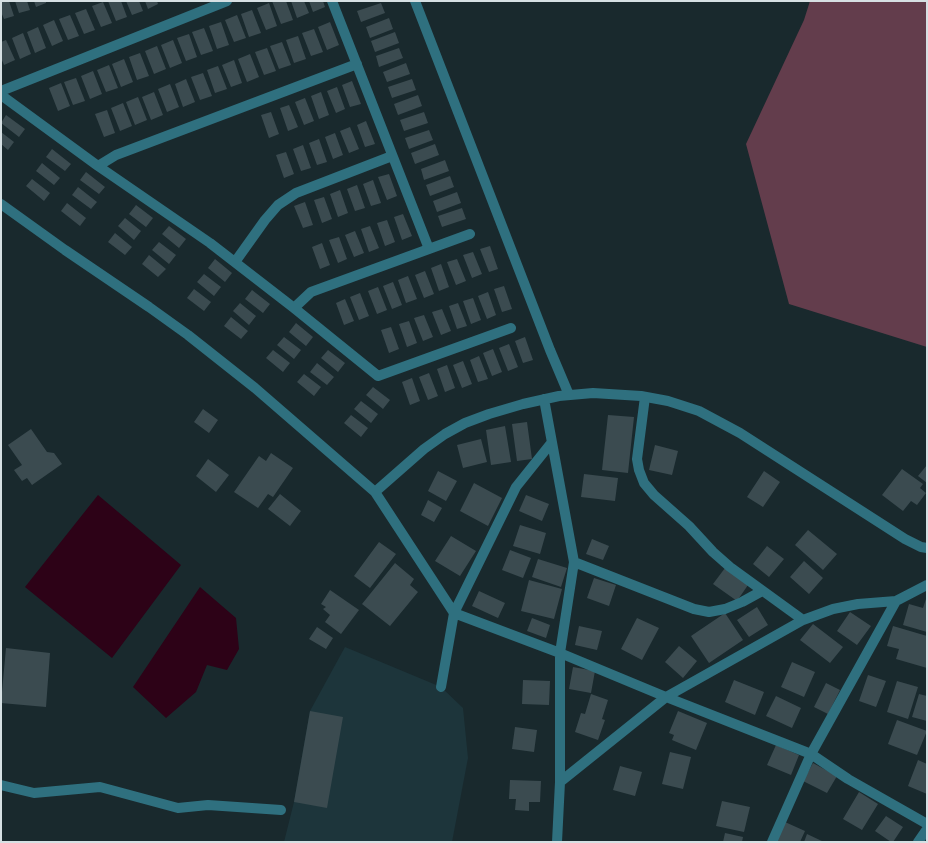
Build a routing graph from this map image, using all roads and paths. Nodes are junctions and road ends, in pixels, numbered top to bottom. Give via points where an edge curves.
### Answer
1 (227, 1) edge
2 (332, 1) edge
3 (415, 1) edge
4 (357, 64) junction
5 (1, 91) edge
6 (1, 95) edge
7 (392, 156) junction
8 (98, 166) junction
9 (1, 204) edge
10 (470, 234) dead end
11 (429, 249) junction
12 (235, 262) junction
13 (294, 308) junction
14 (511, 328) dead end
15 (569, 395) junction
16 (645, 397) junction
17 (544, 399) junction
18 (552, 442) junction
19 (375, 492) junction
20 (927, 548) edge
21 (574, 562) junction
22 (927, 585) edge
23 (762, 591) junction
24 (896, 601) junction
25 (454, 613) junction
26 (803, 620) junction
27 (560, 653) junction
28 (441, 686) dead end
29 (666, 697) junction
30 (811, 754) junction
31 (560, 782) junction
32 (1, 785) edge
33 (281, 810) dead end
34 (927, 824) edge
35 (927, 830) edge
36 (557, 842) edge
37 (772, 842) edge
38 (918, 842) edge

1 - 5 street
2 - 4 street
3 - 15 street
4 - 7 street
4 - 8 street via 116,155
6 - 8 street
7 - 11 street
7 - 12 street via 296,193 278,205
8 - 12 street
9 - 19 street via 188,335 260,392
10 - 11 street
11 - 13 street via 311,292
12 - 13 street
13 - 14 street via 378,376
15 - 16 street via 593,393
15 - 17 street
16 - 20 street via 699,411 740,433 905,539
16 - 23 street via 637,459 644,483 713,552
17 - 18 street
17 - 19 street via 489,414 444,434
18 - 21 street
18 - 25 street via 516,488
19 - 25 street
21 - 23 street via 694,610 725,610
21 - 27 street
22 - 24 street
23 - 26 street
24 - 26 street via 833,609
24 - 30 street
25 - 27 street
25 - 28 street
26 - 29 street
27 - 29 street
27 - 31 street
29 - 30 street
29 - 31 street
30 - 34 street via 848,779
30 - 37 street
31 - 36 street
32 - 33 street via 34,793 100,788 178,808 208,805
35 - 38 street

